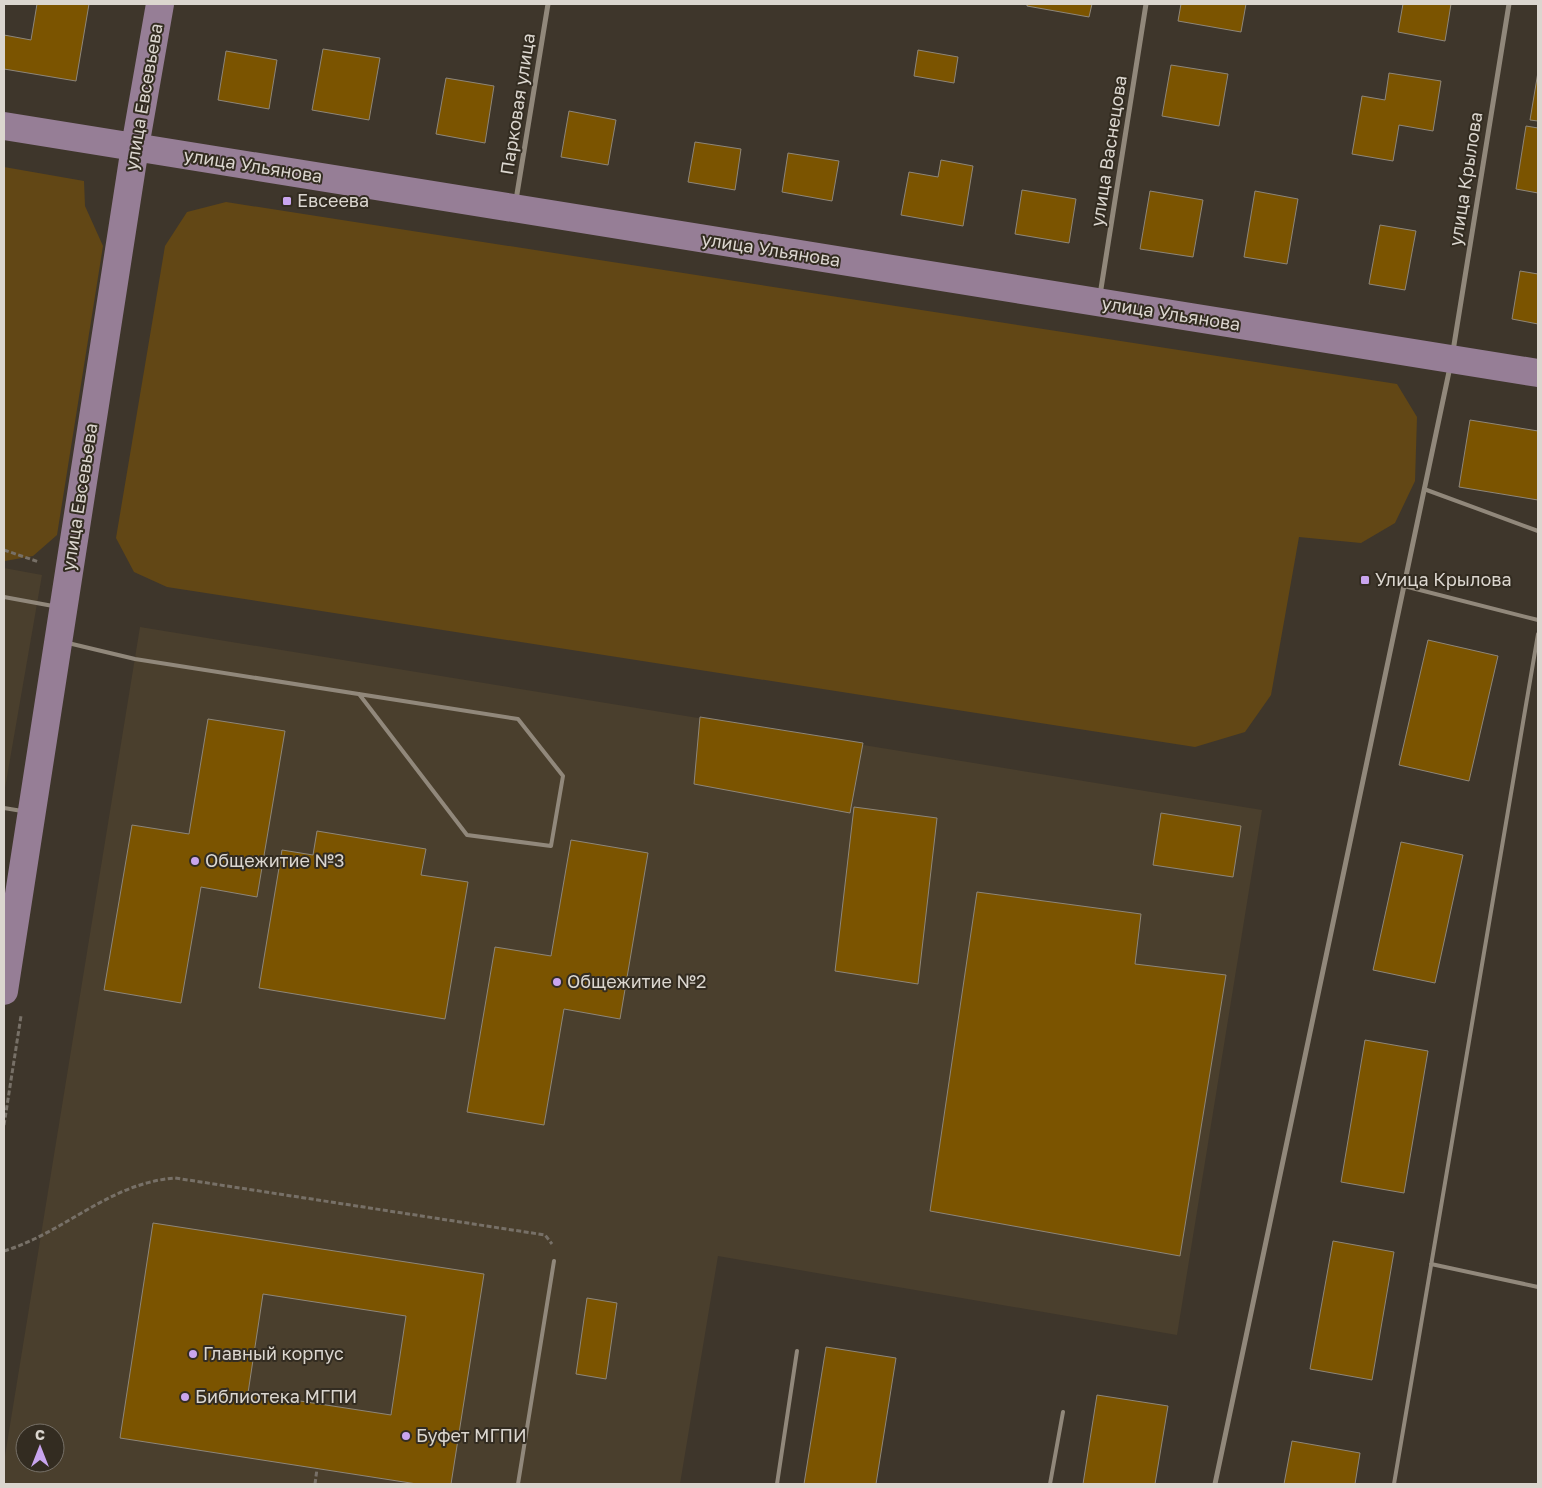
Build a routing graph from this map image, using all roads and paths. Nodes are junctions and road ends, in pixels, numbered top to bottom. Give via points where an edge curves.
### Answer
1 (160, 4) edge
2 (548, 4) edge
3 (1146, 4) edge
4 (1508, 4) edge
5 (4, 126) edge
6 (135, 147) junction
7 (515, 208) junction
8 (1099, 303) junction
9 (1452, 360) junction
10 (1538, 373) edge
11 (1424, 489) junction
12 (1538, 532) edge
13 (1404, 586) junction
14 (4, 597) edge
15 (63, 608) junction
16 (1538, 620) edge
17 (1538, 634) edge
18 (58, 641) junction
19 (360, 694) junction
20 (4, 808) edge
21 (32, 812) junction
22 (4, 991) edge
23 (4, 1251) edge
24 (554, 1261) joint
25 (1431, 1264) junction
26 (1538, 1287) edge
27 (797, 1351) dead end
28 (1063, 1412) dead end
29 (317, 1469) dead end
30 (315, 1484) edge
31 (518, 1484) edge
32 (777, 1484) edge
33 (1050, 1484) edge
34 (1215, 1484) edge
35 (1394, 1484) edge

1 - 6 main road, улица Евсевьева
2 - 7 street, Парковая улица
3 - 8 street, улица Васнецова
4 - 9 street, улица Крылова
5 - 6 main road, улица Ульянова
6 - 7 main road, улица Ульянова
6 - 15 main road, улица Евсевьева
7 - 8 main road, улица Ульянова
8 - 9 main road, улица Ульянова
9 - 10 main road, улица Ульянова
9 - 11 street, улица Крылова
11 - 12 lane
11 - 13 street, улица Крылова
13 - 16 lane
13 - 34 street, улица Крылова
14 - 15 lane
15 - 18 main road, улица Евсевьева
17 - 25 lane
18 - 19 lane via 135,659
18 - 21 main road, улица Евсевьева
19 - 19 lane via 518,719 563,776 551,846 467,835
20 - 21 lane
21 - 22 main road, улица Евсевьева
23 - 24 path via 25,1245 107,1197 139,1184 175,1178 545,1235 555,1251
24 - 31 lane
25 - 26 lane
25 - 35 lane
27 - 32 lane
28 - 33 lane
29 - 30 path

